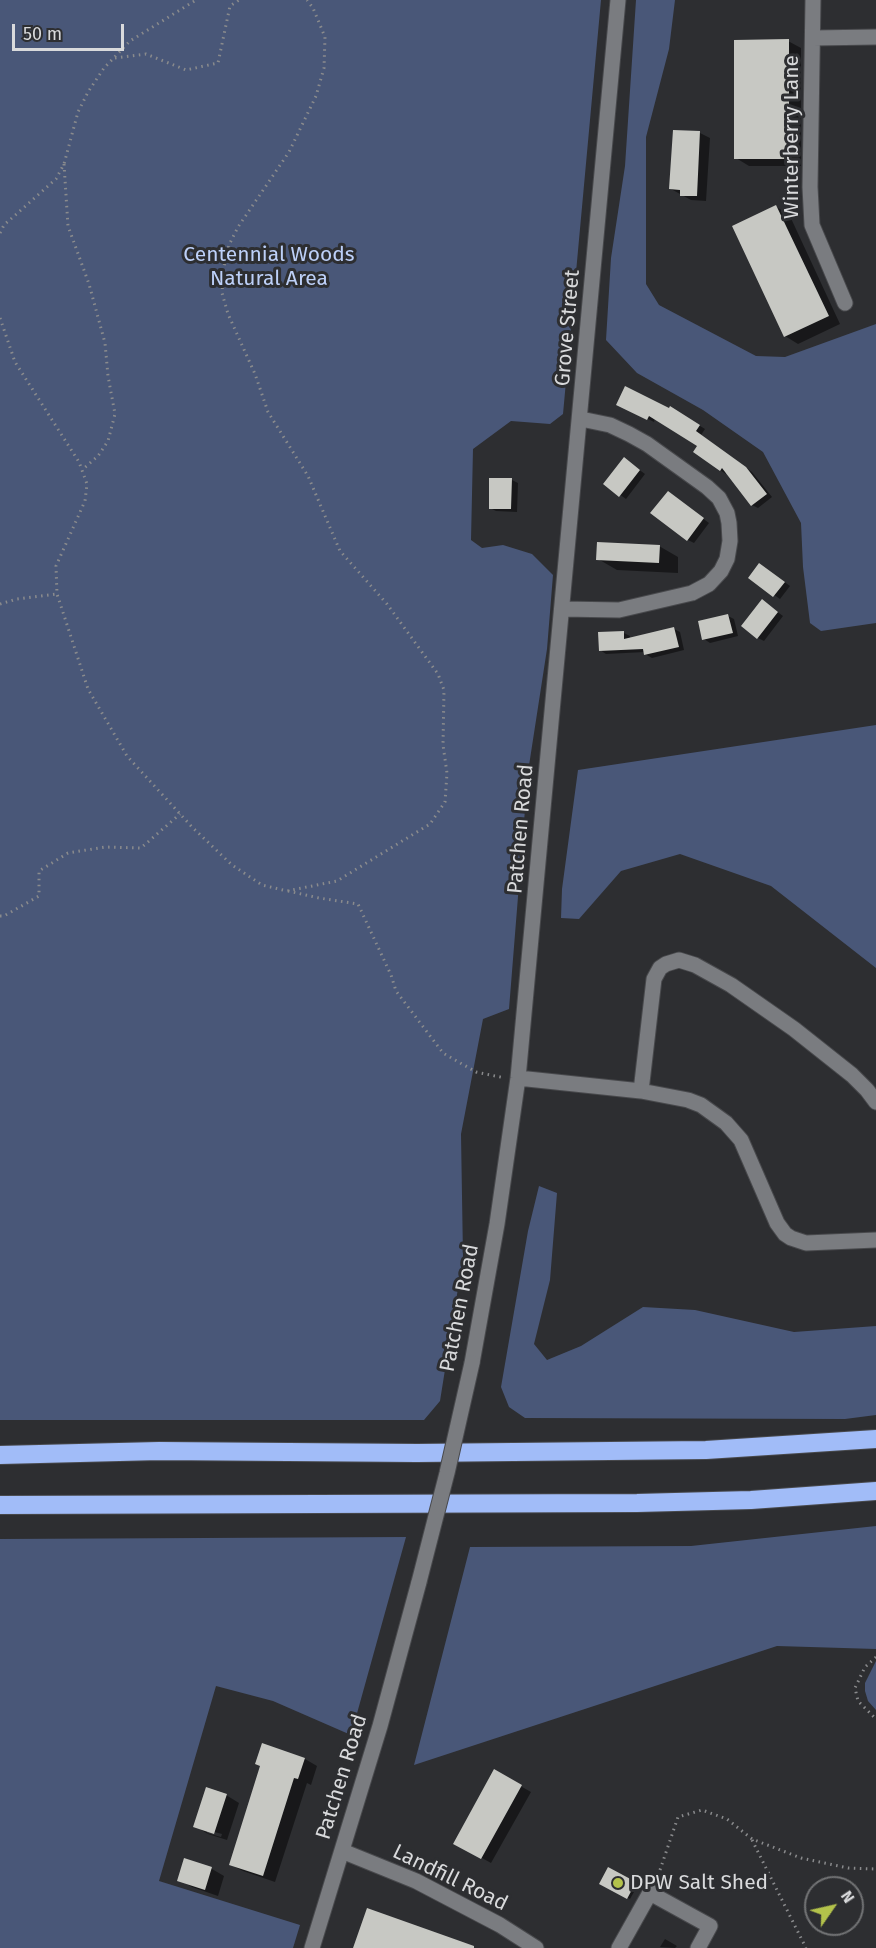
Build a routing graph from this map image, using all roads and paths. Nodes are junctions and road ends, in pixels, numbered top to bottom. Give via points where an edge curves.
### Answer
1 (196, 0) edge
2 (240, 0) edge
3 (307, 0) edge
4 (618, 0) edge
5 (813, 0) edge
6 (876, 37) edge
7 (813, 38) junction
8 (114, 58) junction
9 (64, 164) junction
10 (0, 233) edge
11 (845, 303) dead end
12 (0, 318) edge
13 (581, 419) junction
14 (82, 470) junction
15 (57, 594) junction
16 (0, 604) edge
17 (563, 609) junction
18 (558, 659) joint
19 (180, 814) junction
20 (287, 891) junction
21 (0, 916) edge
22 (519, 1078) junction
23 (641, 1091) junction
24 (876, 1102) edge
25 (876, 1240) edge
26 (876, 1439) edge
27 (0, 1455) edge
28 (876, 1491) edge
29 (0, 1505) edge
30 (876, 1657) edge
31 (876, 1719) edge
32 (752, 1839) junction
33 (342, 1851) junction
34 (876, 1869) edge
35 (652, 1887) junction
36 (312, 1948) edge
37 (536, 1948) edge
38 (619, 1948) edge
39 (698, 1948) edge
40 (806, 1948) edge

1 - 8 path via 130,41
2 - 8 path via 230,6 218,63 186,70 146,54
3 - 20 path via 325,37 324,68 316,96 290,152 238,227 224,267 222,293 268,412 308,476 340,551 387,604 438,674 444,690 447,773 445,802 430,824 338,881
4 - 13 street, Grove Street
5 - 7 street, Winterberry Lane
6 - 7 street
7 - 11 street, Winterberry Lane via 812,225
8 - 9 path via 78,112
9 - 10 path via 56,179
9 - 14 path via 68,226 105,343 115,414 108,441
12 - 14 path via 15,362
13 - 17 street, Grove Street
13 - 17 street via 629,434 707,487 727,513 730,541 721,571 709,584 692,593 619,610
14 - 15 path via 87,484 86,501 56,566
15 - 16 path
15 - 19 path via 88,689 127,756
17 - 18 street, Grove Street
18 - 22 street, Patchen Road
19 - 20 path via 232,865 262,885
19 - 21 path via 141,848 105,847 68,853 39,871 39,896
20 - 22 path via 358,904 396,992 443,1053 476,1072
22 - 23 street
22 - 33 street, Patchen Road, bridge via 472,1363 439,1506
23 - 24 street via 654,979 660,968 679,960 730,985 794,1029 860,1083
23 - 25 street via 701,1105 726,1124 741,1140 777,1223 791,1238 814,1243
26 - 27 highway via 706,1450
28 - 29 highway via 637,1503
30 - 31 path via 865,1667 855,1688 858,1701
32 - 34 path via 801,1858 848,1868
32 - 35 path via 727,1819 702,1810 678,1817
32 - 40 path
33 - 36 street, Patchen Road
33 - 37 street, Landfill Road via 416,1881
35 - 38 street
35 - 39 street via 710,1926

